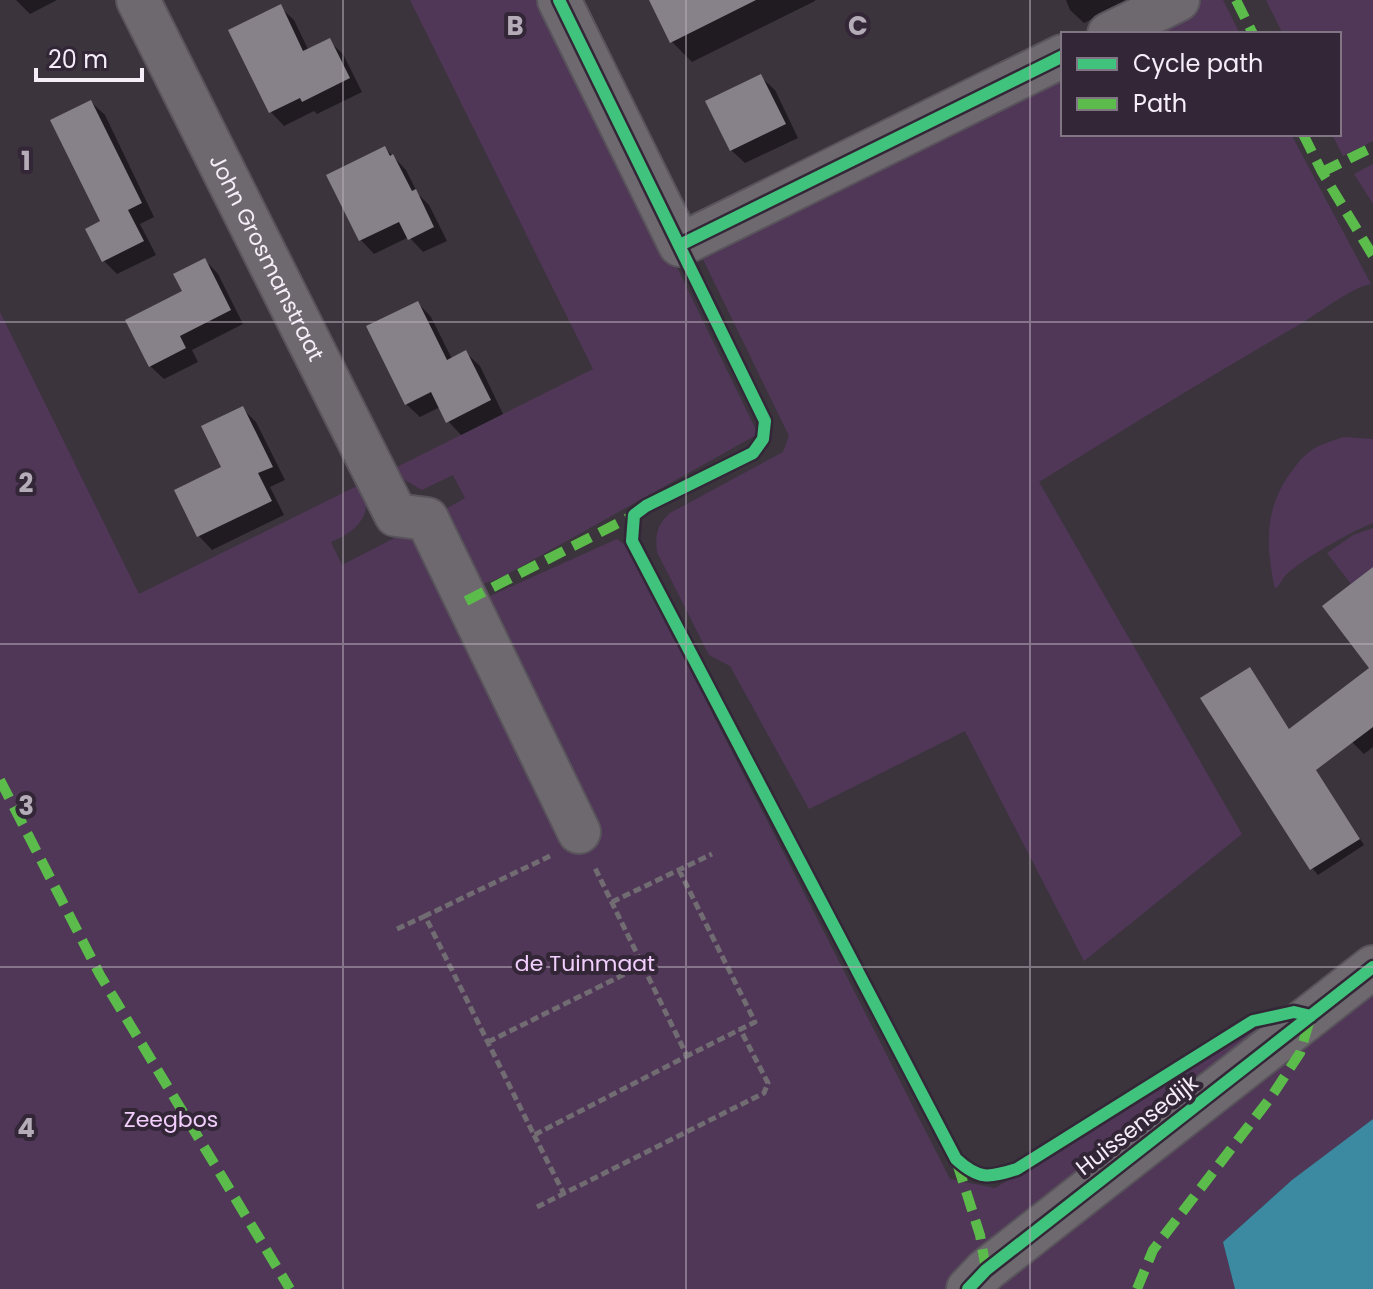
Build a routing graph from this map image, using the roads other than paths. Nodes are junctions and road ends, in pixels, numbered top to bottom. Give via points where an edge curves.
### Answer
1 (559, 0) edge
2 (1178, 0) edge
3 (144, 2) edge
4 (1113, 32) edge
5 (1061, 57) edge
6 (580, 836) road end
7 (1373, 967) edge
8 (968, 1289) edge

1 - 5 street via 680,245
2 - 4 street
3 - 6 street, John Grosmanstraat via 396,515 427,519
7 - 8 street, Huissensedijk via 998,1260

